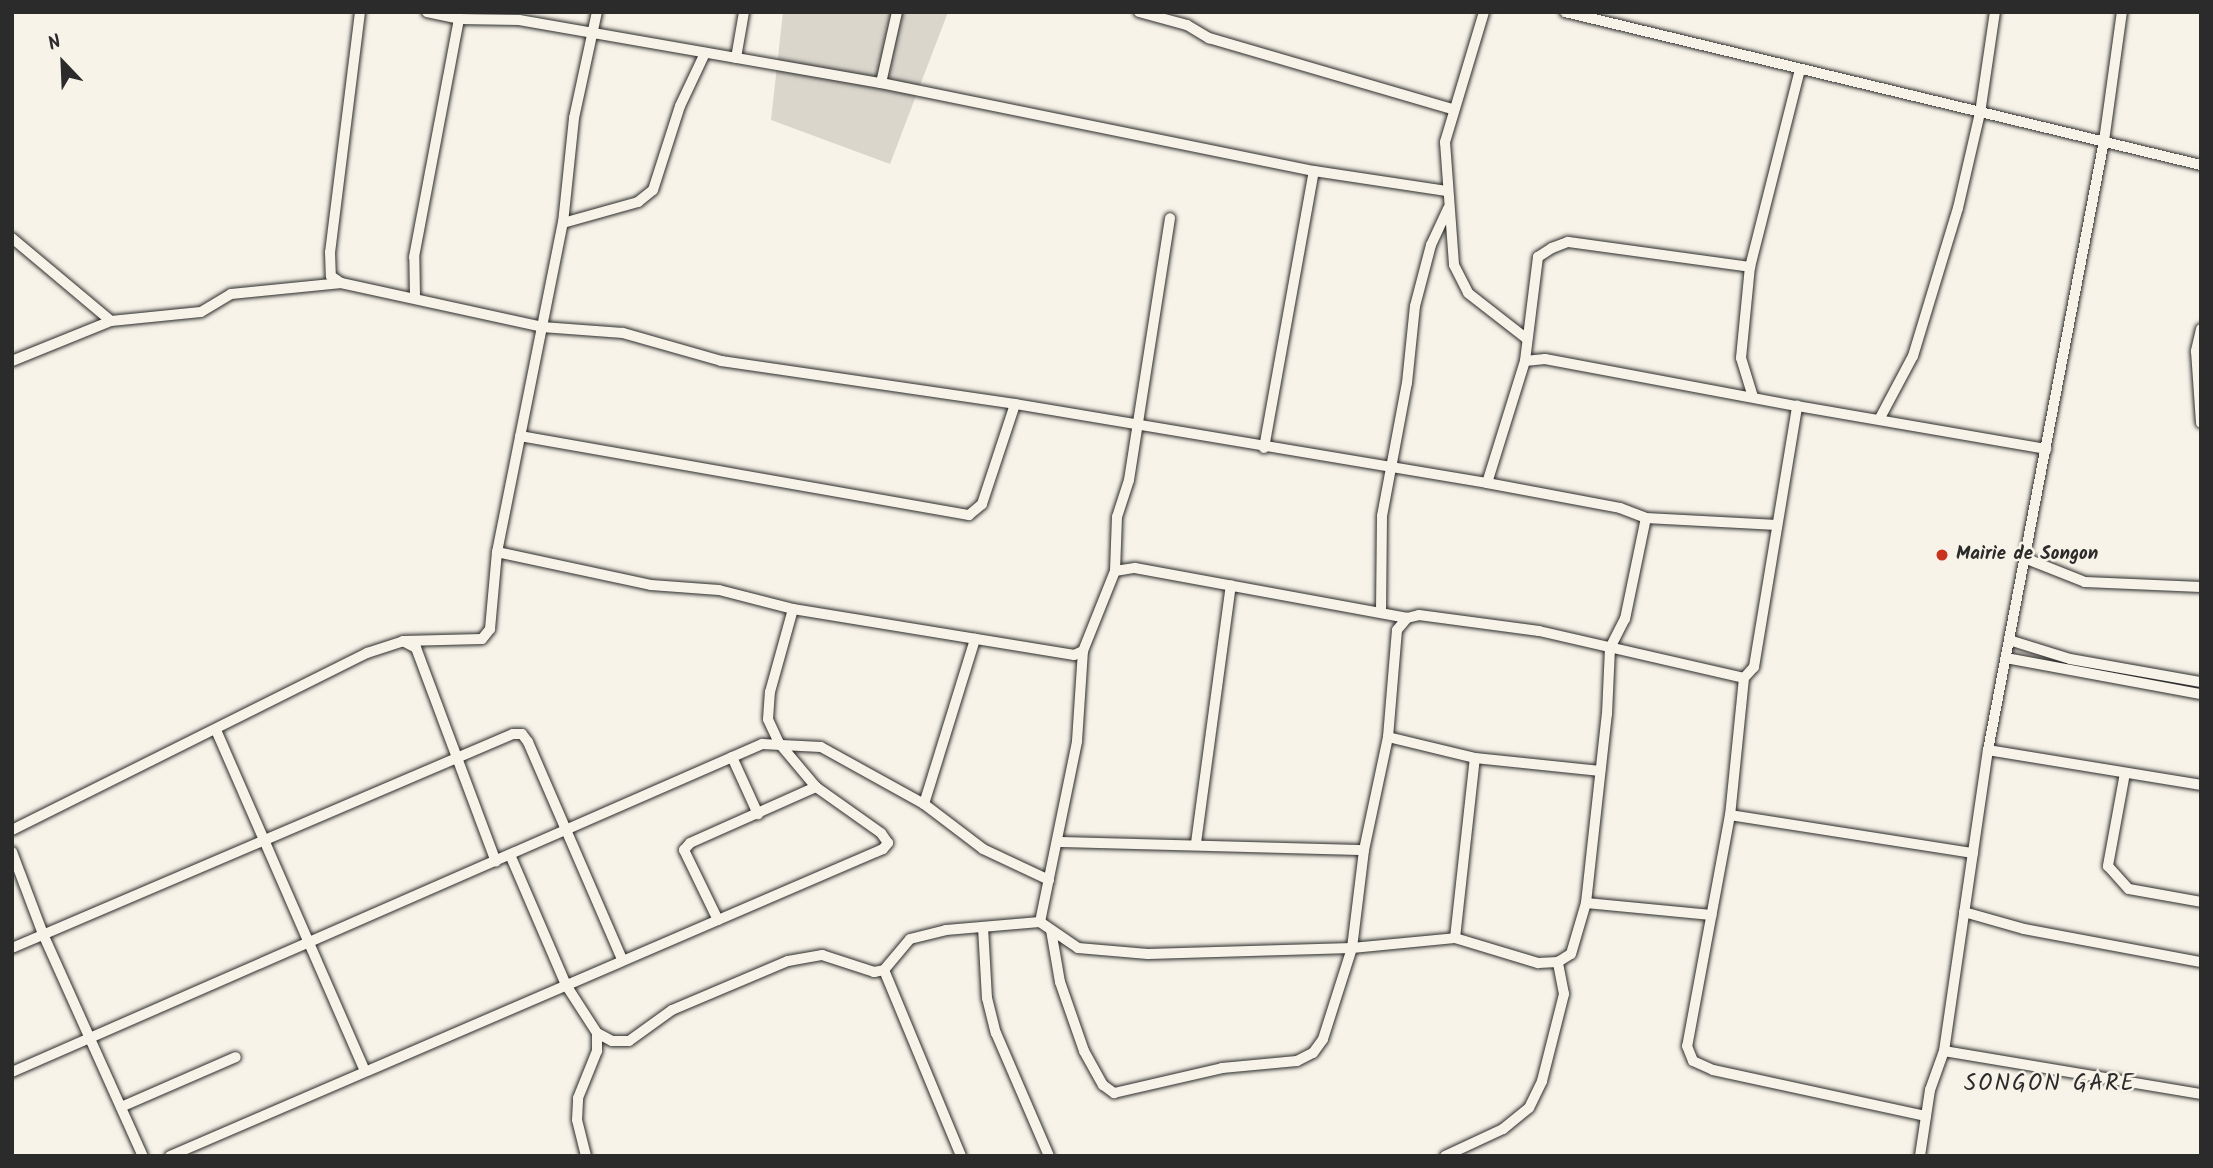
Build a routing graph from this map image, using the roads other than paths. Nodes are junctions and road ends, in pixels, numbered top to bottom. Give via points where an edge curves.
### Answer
1 (360, 12) edge
2 (427, 12) edge
3 (597, 12) edge
4 (744, 12) edge
5 (897, 12) edge
6 (1139, 12) edge
7 (1190, 12) edge
8 (1484, 12) edge
9 (1565, 12) edge
10 (1995, 12) edge
11 (2122, 12) edge
12 (459, 19) junction
13 (1187, 25) junction
14 (592, 34) junction
15 (705, 53) junction
16 (736, 58) junction
17 (1800, 69) junction
18 (881, 83) junction
19 (1452, 109) junction
20 (1980, 113) junction
21 (2104, 141) junction
22 (2201, 165) edge
23 (1314, 171) junction
24 (1446, 191) junction
25 (1448, 209) junction
26 (1170, 218) dead end
27 (563, 223) junction
28 (14, 242) edge
29 (1750, 267) junction
30 (341, 283) junction
31 (415, 296) junction
32 (111, 321) junction
33 (542, 327) junction
34 (2201, 329) edge
35 (1527, 339) junction
36 (1525, 360) junction
37 (12, 361) edge
38 (1753, 397) junction
39 (1015, 404) junction
40 (1797, 407) junction
41 (1880, 418) junction
42 (2201, 423) edge
43 (1138, 426) junction
44 (520, 436) junction
45 (1264, 448) junction
46 (2046, 449) junction
47 (1390, 469) junction
48 (1487, 483) junction
49 (1646, 518) junction
50 (1777, 524) junction
51 (497, 552) junction
52 (2026, 559) junction
53 (1115, 571) junction
54 (1231, 585) junction
55 (2201, 587) edge
56 (793, 609) junction
57 (1381, 612) junction
58 (1407, 618) junction
59 (975, 639) junction
60 (2009, 640) junction
61 (403, 641) junction
62 (1610, 648) junction
63 (1083, 650) junction
64 (2006, 658) junction
65 (1744, 678) junction
66 (2201, 682) edge
67 (2201, 694) edge
68 (216, 730) junction
69 (1388, 737) junction
70 (779, 743) junction
71 (1988, 750) junction
72 (456, 757) junction
73 (732, 757) junction
74 (1475, 758) junction
75 (1600, 771) junction
76 (2125, 772) junction
77 (2201, 785) edge
78 (816, 787) junction
79 (924, 804) junction
80 (758, 814) junction
81 (1730, 815) junction
82 (12, 830) edge
83 (569, 830) junction
84 (267, 841) junction
85 (1057, 842) junction
86 (1196, 843) junction
87 (1364, 850) junction
88 (12, 852) edge
89 (1973, 853) junction
90 (511, 857) junction
91 (496, 862) junction
92 (1049, 880) junction
93 (2201, 902) edge
94 (1586, 903) junction
95 (1964, 912) junction
96 (1710, 915) junction
97 (718, 920) junction
98 (1040, 922) junction
99 (983, 927) junction
100 (1051, 930) junction
101 (43, 934) junction
102 (1455, 938) junction
103 (310, 944) junction
104 (12, 948) edge
105 (1353, 948) junction
106 (622, 959) junction
107 (1558, 962) junction
108 (2201, 962) edge
109 (884, 970) junction
110 (566, 985) junction
111 (597, 1033) junction
112 (92, 1039) junction
113 (1944, 1051) junction
114 (236, 1057) dead end
115 (365, 1071) junction
116 (12, 1072) edge
117 (2201, 1094) edge
118 (121, 1107) junction
119 (1926, 1116) junction
120 (143, 1156) edge
121 (170, 1156) edge
122 (586, 1156) edge
123 (961, 1156) edge
124 (1049, 1156) edge
125 (1445, 1156) edge
126 (1920, 1156) edge

1 - 30 street via 330,252 331,276
2 - 12 street
3 - 14 street
4 - 16 street
5 - 18 street
6 - 13 street
7 - 13 street
8 - 19 street
9 - 17 street
10 - 20 street
11 - 21 street
12 - 14 street via 519,20
12 - 31 street via 414,257
13 - 19 street via 1209,38
14 - 15 street
14 - 27 street via 574,118
15 - 16 street
15 - 27 street via 680,107 653,190 638,202
16 - 18 street
17 - 20 street
17 - 29 street
18 - 23 street
19 - 24 street via 1445,142
20 - 21 street
20 - 41 street via 1958,208 1919,337
21 - 22 street
21 - 46 street
23 - 24 street
23 - 45 street
24 - 25 street
25 - 35 street via 1454,265 1468,293
25 - 47 street via 1431,245 1415,306 1407,383
26 - 43 street
27 - 33 street
28 - 32 street
29 - 35 street via 1568,242 1538,257
29 - 38 street via 1741,358
30 - 31 street
30 - 32 street via 232,294 201,312
31 - 33 street
32 - 37 street
33 - 39 street via 624,333 721,361
33 - 44 street
34 - 42 street via 2196,351
35 - 36 street
36 - 38 street via 1545,359
36 - 48 street
38 - 40 street
39 - 43 street
39 - 44 street via 982,504 969,515
40 - 41 street
40 - 50 street
41 - 46 street
43 - 45 street
43 - 53 street via 1117,517
44 - 51 street
45 - 47 street
46 - 52 street
47 - 48 street
47 - 57 street via 1382,516
48 - 49 street via 1620,508
49 - 50 street
49 - 62 street via 1625,619
50 - 65 street via 1754,667
51 - 56 street via 652,585 719,590
51 - 61 street via 490,629 482,639
52 - 55 street via 2085,582
52 - 60 street
53 - 54 street via 1135,568
53 - 63 street
54 - 57 street
54 - 86 street
56 - 59 street
56 - 70 street via 770,692 768,719
57 - 58 street
58 - 62 street via 1419,615 1539,631
58 - 69 street via 1397,630
59 - 63 street via 1074,655
59 - 79 street
60 - 64 street
60 - 66 street via 2070,659
61 - 68 street via 367,653
61 - 72 street via 416,648
62 - 65 street
62 - 75 street
63 - 85 street via 1077,741
64 - 67 street
64 - 71 street
65 - 81 street
68 - 82 street
68 - 84 street
69 - 74 street
69 - 87 street
70 - 73 street via 762,744
70 - 78 street
70 - 79 street via 821,747
71 - 76 street
71 - 89 street
72 - 83 street via 522,734
72 - 84 street
72 - 91 street
73 - 80 street
73 - 83 street
74 - 75 street
74 - 102 street
75 - 94 street
76 - 77 street
76 - 93 street via 2108,866 2129,889
78 - 80 street
78 - 97 street via 881,832 888,843
79 - 92 street via 983,849
80 - 97 street via 690,843 684,850
81 - 89 street
81 - 96 street
83 - 90 street
83 - 106 street
84 - 101 street
84 - 103 street
85 - 86 street
85 - 92 street
86 - 87 street
87 - 105 street
88 - 101 street
89 - 95 street
90 - 91 street
90 - 110 street
91 - 103 street
92 - 98 street
94 - 96 street
94 - 107 street via 1571,954
95 - 108 street via 2024,929
95 - 113 street
96 - 119 street via 1687,1046 1693,1061 1713,1070
97 - 106 street
98 - 99 street
98 - 100 street
99 - 109 street via 910,939
99 - 124 street via 987,998 996,1032
100 - 105 street via 1078,948 1148,954
100 - 105 street via 1060,982 1084,1051 1103,1085 1114,1093 1222,1068 1297,1061 1313,1053 1323,1039
101 - 104 street
101 - 112 street
102 - 105 street
102 - 107 street via 1538,963
103 - 112 street
103 - 115 street
106 - 110 street
107 - 125 street via 1564,995 1542,1081 1529,1108 1503,1129
109 - 111 street via 874,972 822,956 788,961 672,1010 629,1041 612,1041
109 - 123 street
110 - 111 street
110 - 115 street
111 - 122 street via 597,1051 578,1098
112 - 116 street
112 - 118 street
113 - 117 street
113 - 119 street
114 - 118 street
115 - 121 street
118 - 120 street
119 - 126 street

